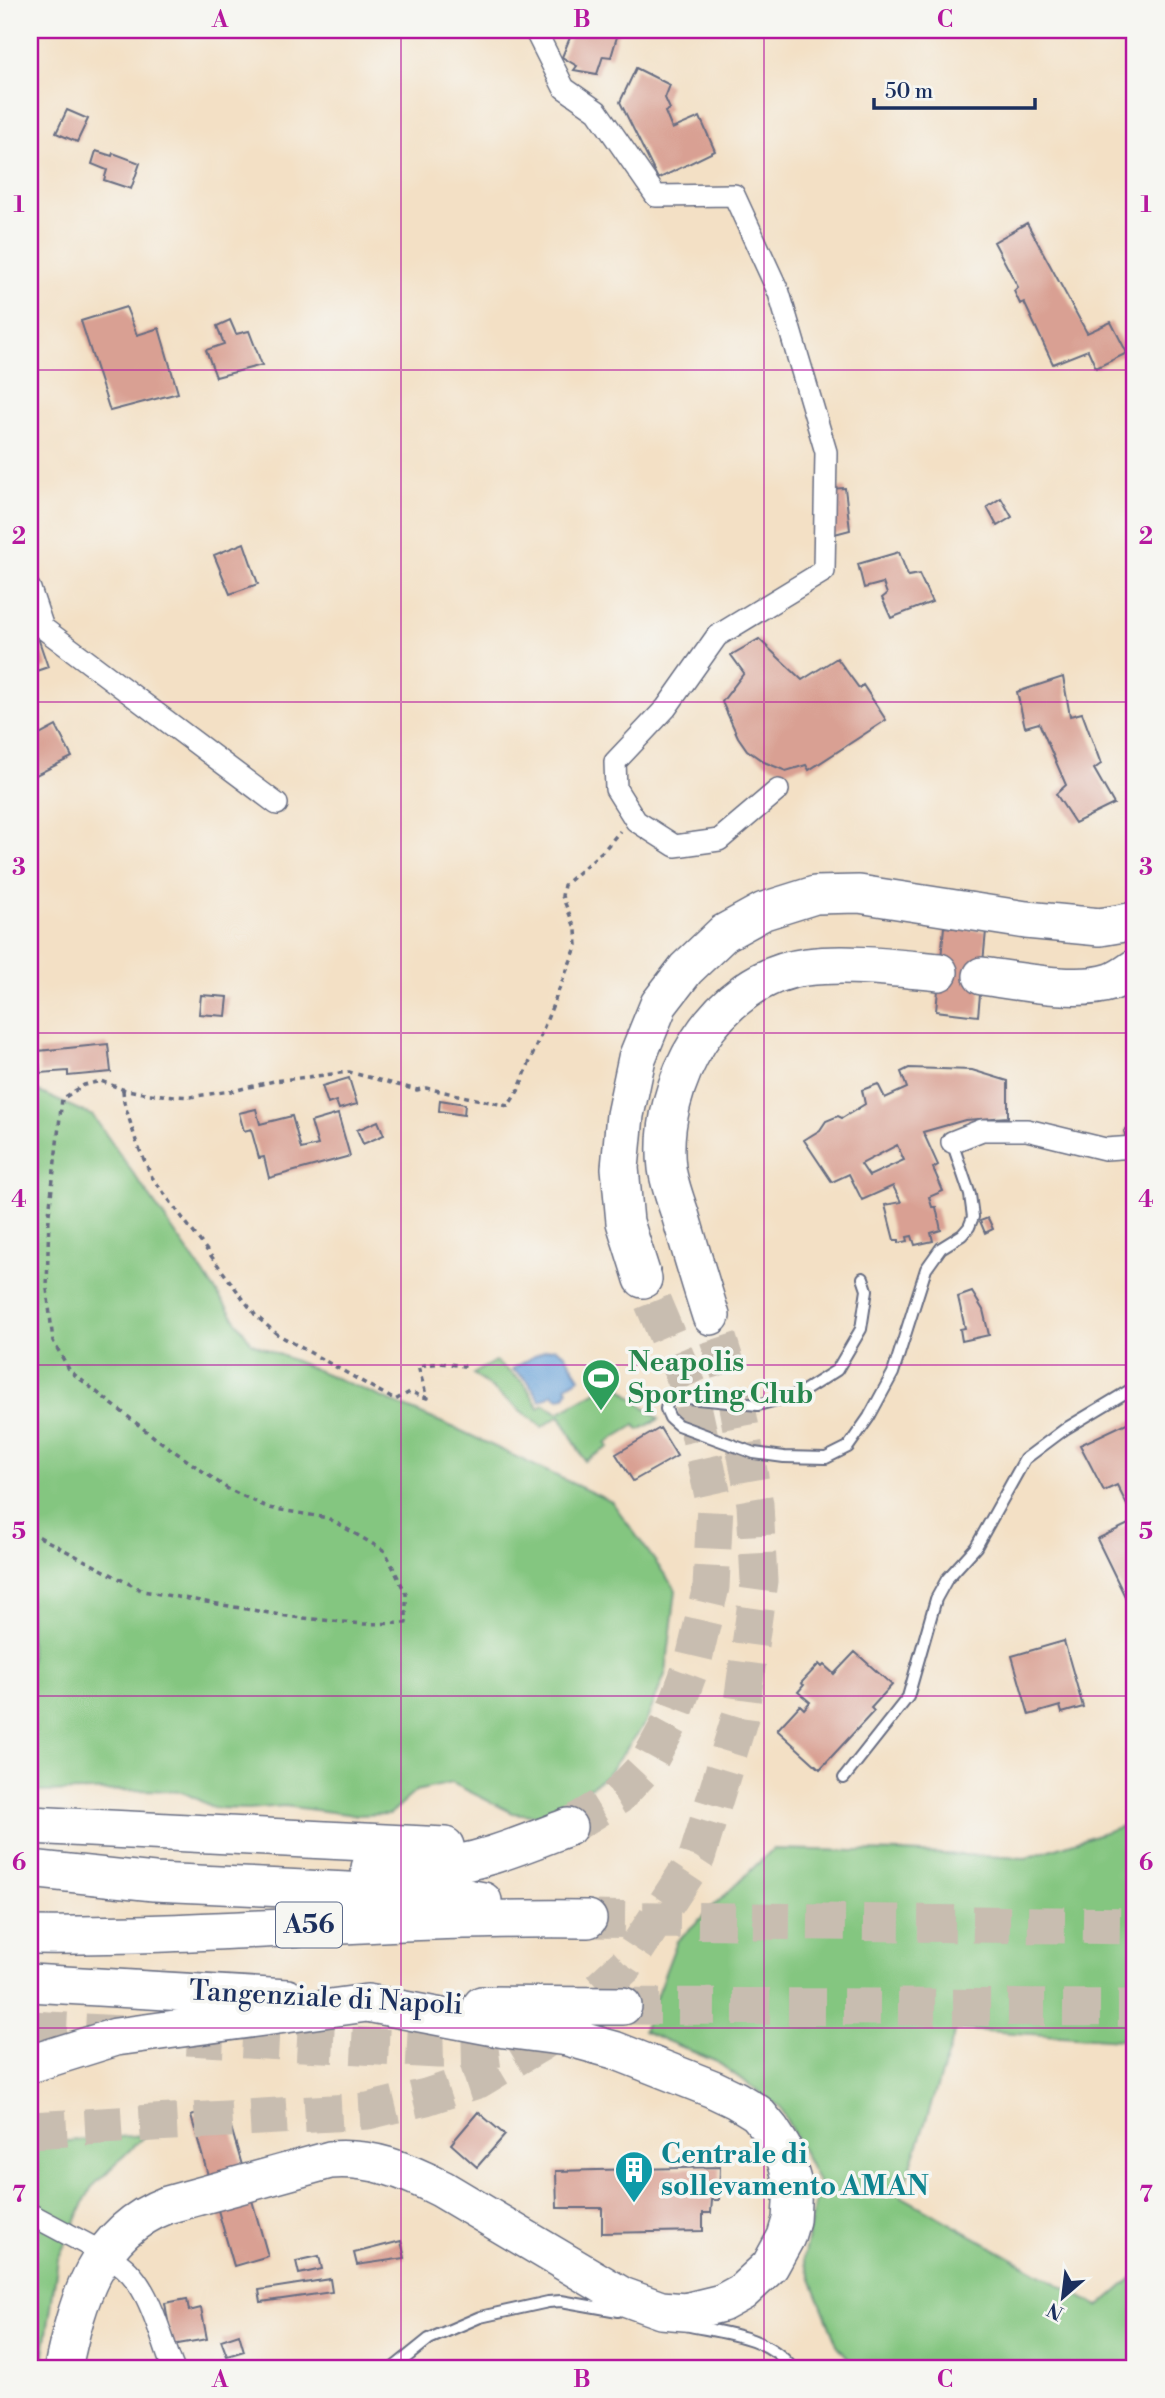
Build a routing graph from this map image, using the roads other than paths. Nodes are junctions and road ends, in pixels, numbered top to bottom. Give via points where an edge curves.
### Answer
1 (535, 30) edge
2 (30, 589) edge
3 (778, 790) dead end
4 (277, 804) dead end
5 (1135, 921) edge
6 (1135, 968) edge
7 (939, 972) dead end
8 (982, 976) dead end
9 (952, 1142) joint
10 (1135, 1147) edge
11 (863, 1278) dead end
12 (643, 1279) tunnel mouth
13 (710, 1316) tunnel mouth
14 (1135, 1387) edge
15 (844, 1778) dead end
16 (30, 1825) edge
17 (30, 1850) edge
18 (30, 1869) edge
19 (30, 1935) edge
20 (30, 1983) edge
21 (368, 2003) junction
22 (623, 2006) tunnel mouth
23 (30, 2064) edge
24 (30, 2214) edge
25 (92, 2247) dead end
26 (117, 2262) dead end
27 (629, 2313) dead end
28 (642, 2316) dead end
29 (63, 2368) edge
30 (173, 2368) edge
31 (393, 2368) edge
32 (792, 2368) edge

1 - 3 street via 564,89 597,111 656,196 734,195 779,293 826,452 824,571 717,636 666,708 615,762 616,789 636,821 675,846 719,840
2 - 4 street via 43,628
5 - 12 highway via 1100,927 859,894 816,895 764,911 724,933 686,969 659,1004 637,1058 620,1168 625,1222
6 - 8 highway via 1091,986
7 - 13 highway via 877,966 804,967 770,977 717,1016 696,1046 675,1089 665,1141 667,1171
9 - 10 street via 982,1130 1027,1130 1105,1149
9 - 11 lane via 973,1217 962,1235 941,1248 926,1269 893,1373 848,1447 826,1458 784,1457 754,1452 670,1418 668,1400 678,1397 758,1405 799,1395 837,1370 861,1329 867,1290
14 - 15 lane via 1024,1459 976,1547 942,1589 908,1697
16 - 17 highway via 473,1847 493,1847 556,1832 472,1861 402,1869
18 - 19 highway, A56 via 166,1882 456,1896 584,1919
20 - 21 highway, Tangenziale di Napoli
21 - 22 highway, Tangenziale di Napoli
21 - 23 highway via 116,2037
21 - 29 highway via 566,2036 736,2099 771,2130 789,2166 793,2202 779,2253 757,2280 722,2303 685,2312 661,2310 622,2296 411,2173 354,2158 330,2160 167,2205 132,2222 88,2281
24 - 25 street
26 - 30 street via 146,2296
27 - 31 lane via 561,2301 480,2317 429,2339
28 - 32 lane via 762,2343

